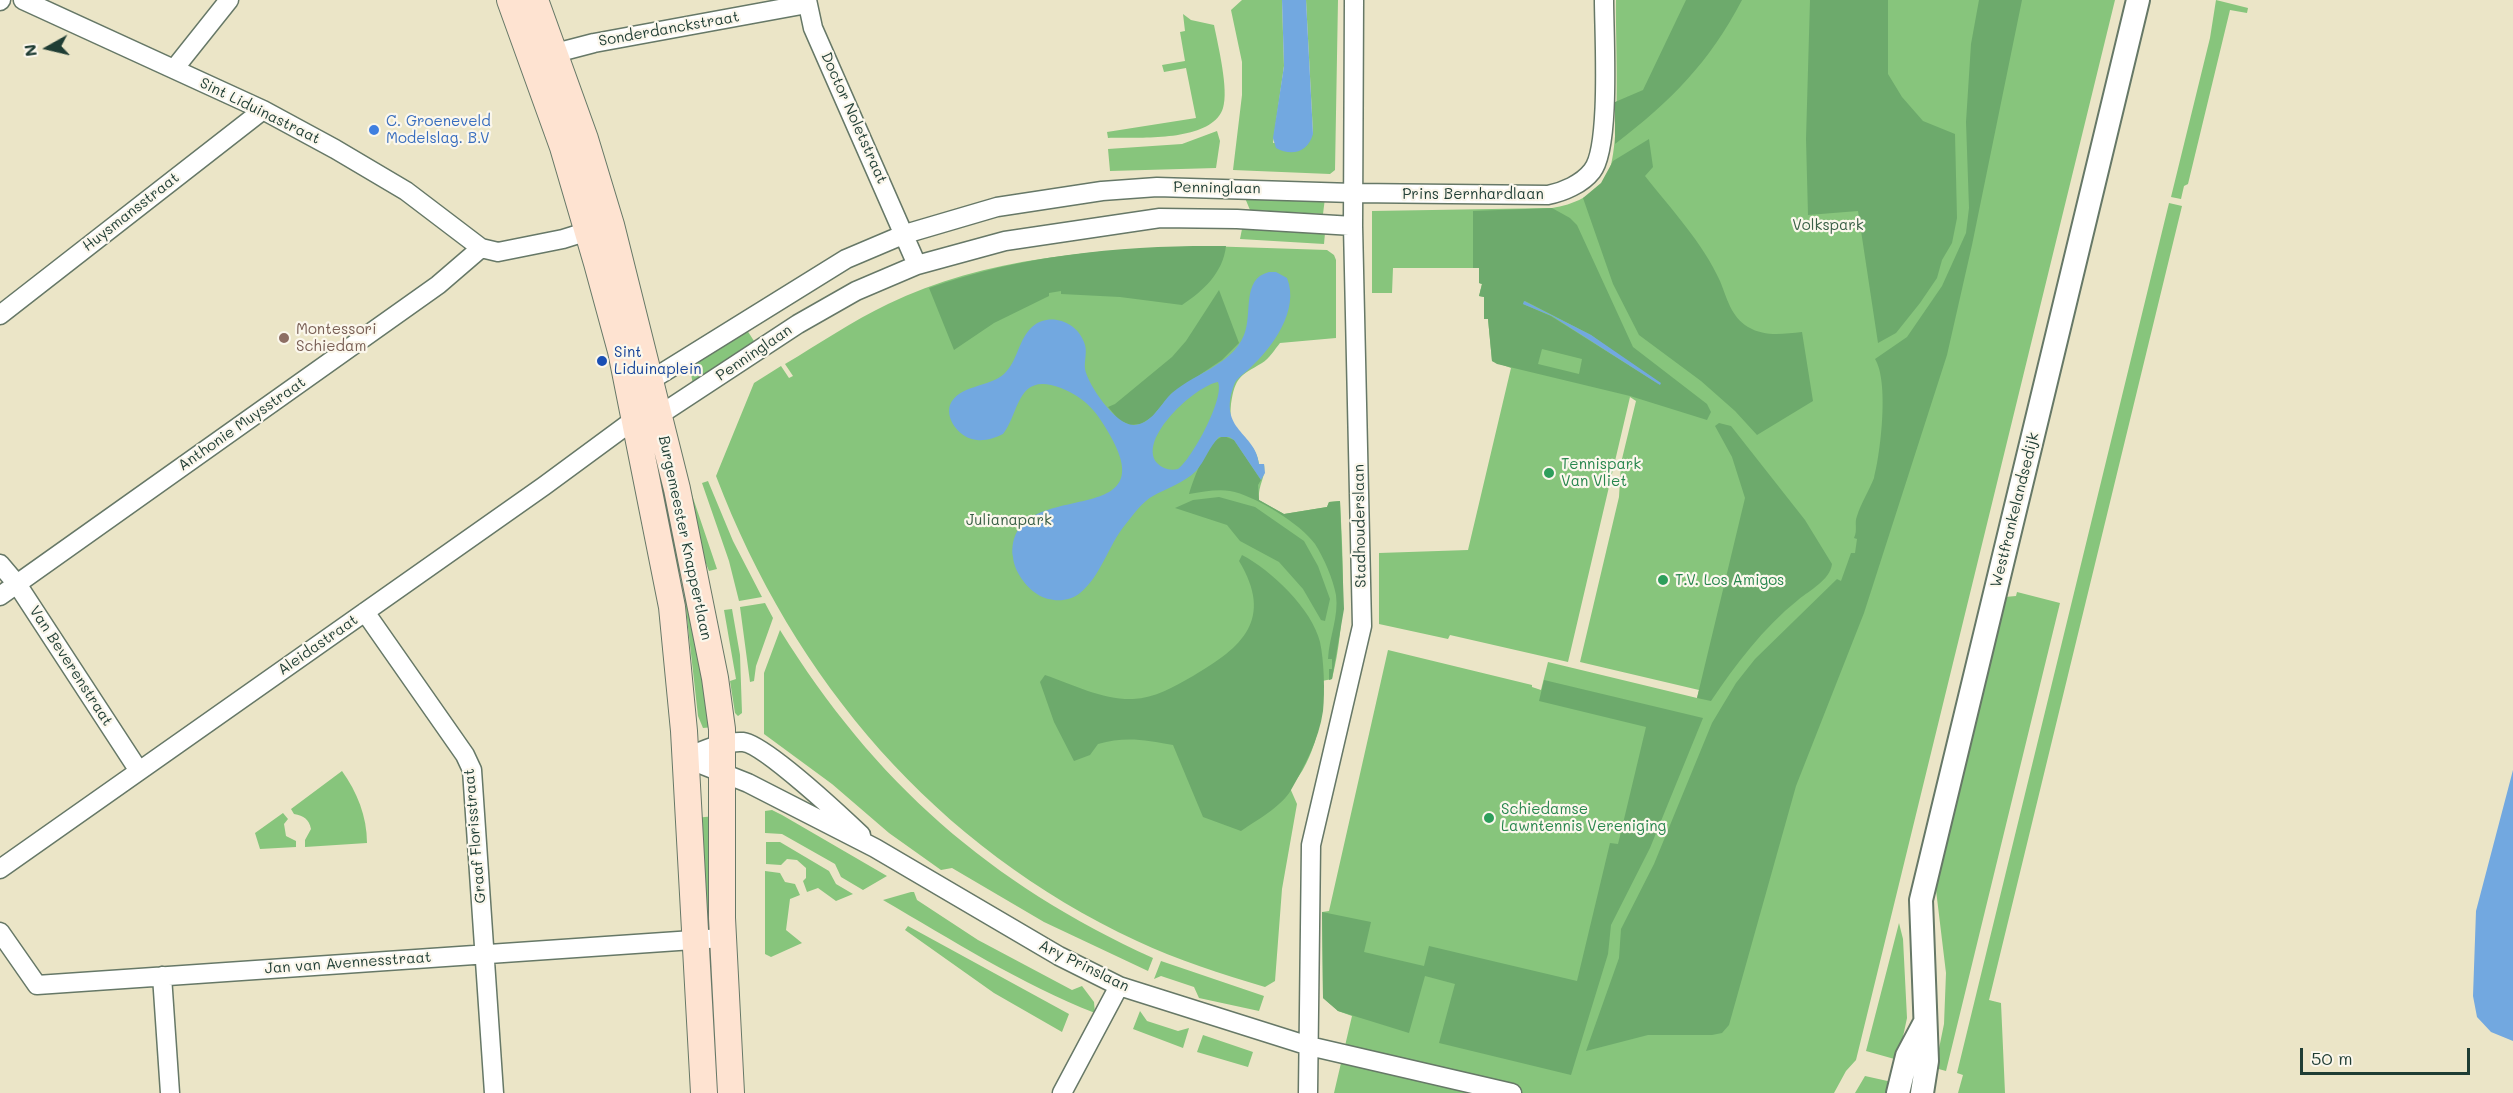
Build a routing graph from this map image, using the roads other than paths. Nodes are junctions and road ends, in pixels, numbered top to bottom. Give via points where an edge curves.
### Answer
1 (23, 0) edge
2 (229, 0) edge
3 (510, 0) edge
4 (536, 0) edge
5 (1353, 0) edge
6 (1604, 0) edge
7 (2138, 0) edge
8 (807, 2) edge
9 (544, 57) junction
10 (174, 69) junction
11 (263, 110) junction
12 (1353, 193) junction
13 (1353, 226) junction
14 (600, 228) junction
15 (905, 234) junction
16 (481, 248) junction
17 (917, 265) junction
18 (0, 315) edge
19 (651, 380) junction
20 (646, 417) junction
21 (0, 564) edge
22 (17, 584) junction
23 (0, 596) edge
24 (365, 612) junction
25 (722, 743) junction
26 (685, 758) junction
27 (139, 771) junction
28 (722, 772) junction
29 (875, 848) junction
30 (0, 869) edge
31 (0, 932) edge
32 (722, 938) junction
33 (695, 939) junction
34 (484, 954) junction
35 (162, 976) junction
36 (1119, 986) junction
37 (1925, 1023) junction
38 (1309, 1046) junction
39 (170, 1093) edge
40 (494, 1093) edge
41 (704, 1093) edge
42 (731, 1093) edge
43 (1062, 1093) edge
44 (1308, 1093) edge
45 (1512, 1093) edge
46 (1898, 1093) edge
47 (1922, 1093) edge

1 - 10 street, Sint Liduinastraat
2 - 10 street
3 - 9 main road, Burgemeester Knappertlaan
4 - 9 main road, Burgemeester Knappertlaan
5 - 12 street, Stadhouderslaan
6 - 12 street, Prins Bernhardlaan via 1603,140 1593,170 1581,182 1548,195
7 - 37 street, Westfrankelandsedijk via 1921,900
8 - 9 street, Sonderdanckstraat via 594,43
8 - 15 street, Doctor Noletstraat via 813,28
9 - 14 main road, Burgemeester Knappertlaan via 563,147
10 - 11 street, Sint Liduinastraat
11 - 16 street, Sint Liduinastraat via 406,191
11 - 18 street, Huysmansstraat
12 - 13 street, Stadhouderslaan
12 - 15 street, Penninglaan via 1225,187 1124,189 997,207
13 - 17 street, Penninglaan via 1160,218 1005,241
13 - 38 street, Stadhouderslaan via 1362,626 1311,845
14 - 16 street via 498,252
14 - 19 main road, Burgemeester Knappertlaan
14 - 20 main road, Burgemeester Knappertlaan via 621,351
15 - 17 street
15 - 19 street, Penninglaan via 846,259
16 - 22 street, Anthonie Muysstraat via 438,285
17 - 20 street, Penninglaan via 856,291
19 - 20 main road, Burgemeester Knappertlaan
20 - 24 street, Aleidastraat
20 - 25 main road, Burgemeester Knappertlaan via 677,489 715,678
20 - 26 main road, Burgemeester Knappertlaan via 672,607
21 - 22 street, Van Beverenstraat
22 - 23 street, Anthonie Muysstraat
22 - 27 street, Van Beverenstraat
24 - 27 street, Aleidastraat
24 - 34 street, Graaf Florisstraat via 472,770
25 - 26 street, Ary Prinslaan
25 - 28 main road, Burgemeester Knappertlaan
25 - 29 street, Ary Prinslaan via 747,742 813,790
26 - 28 street, Ary Prinslaan
26 - 33 main road, Burgemeester Knappertlaan
27 - 30 street, Aleidastraat
28 - 29 street, Ary Prinslaan
28 - 32 main road, Burgemeester Knappertlaan
29 - 36 street, Ary Prinslaan via 1059,956
31 - 35 street, Jan van Avennesstraat via 37,984
32 - 33 street, Jan van Avennesstraat
32 - 42 main road, Burgemeester Knappertlaan
33 - 34 street, Jan van Avennesstraat
33 - 41 main road, Burgemeester Knappertlaan
34 - 35 street, Jan van Avennesstraat
34 - 40 street, Graaf Florisstraat
35 - 39 street
36 - 38 street, Ary Prinslaan
36 - 43 street
37 - 46 street via 1907,1056
37 - 47 street, Westfrankelandsedijk via 1927,1061
38 - 44 street, Stadhouderslaan
38 - 45 street, Ary Prinslaan

